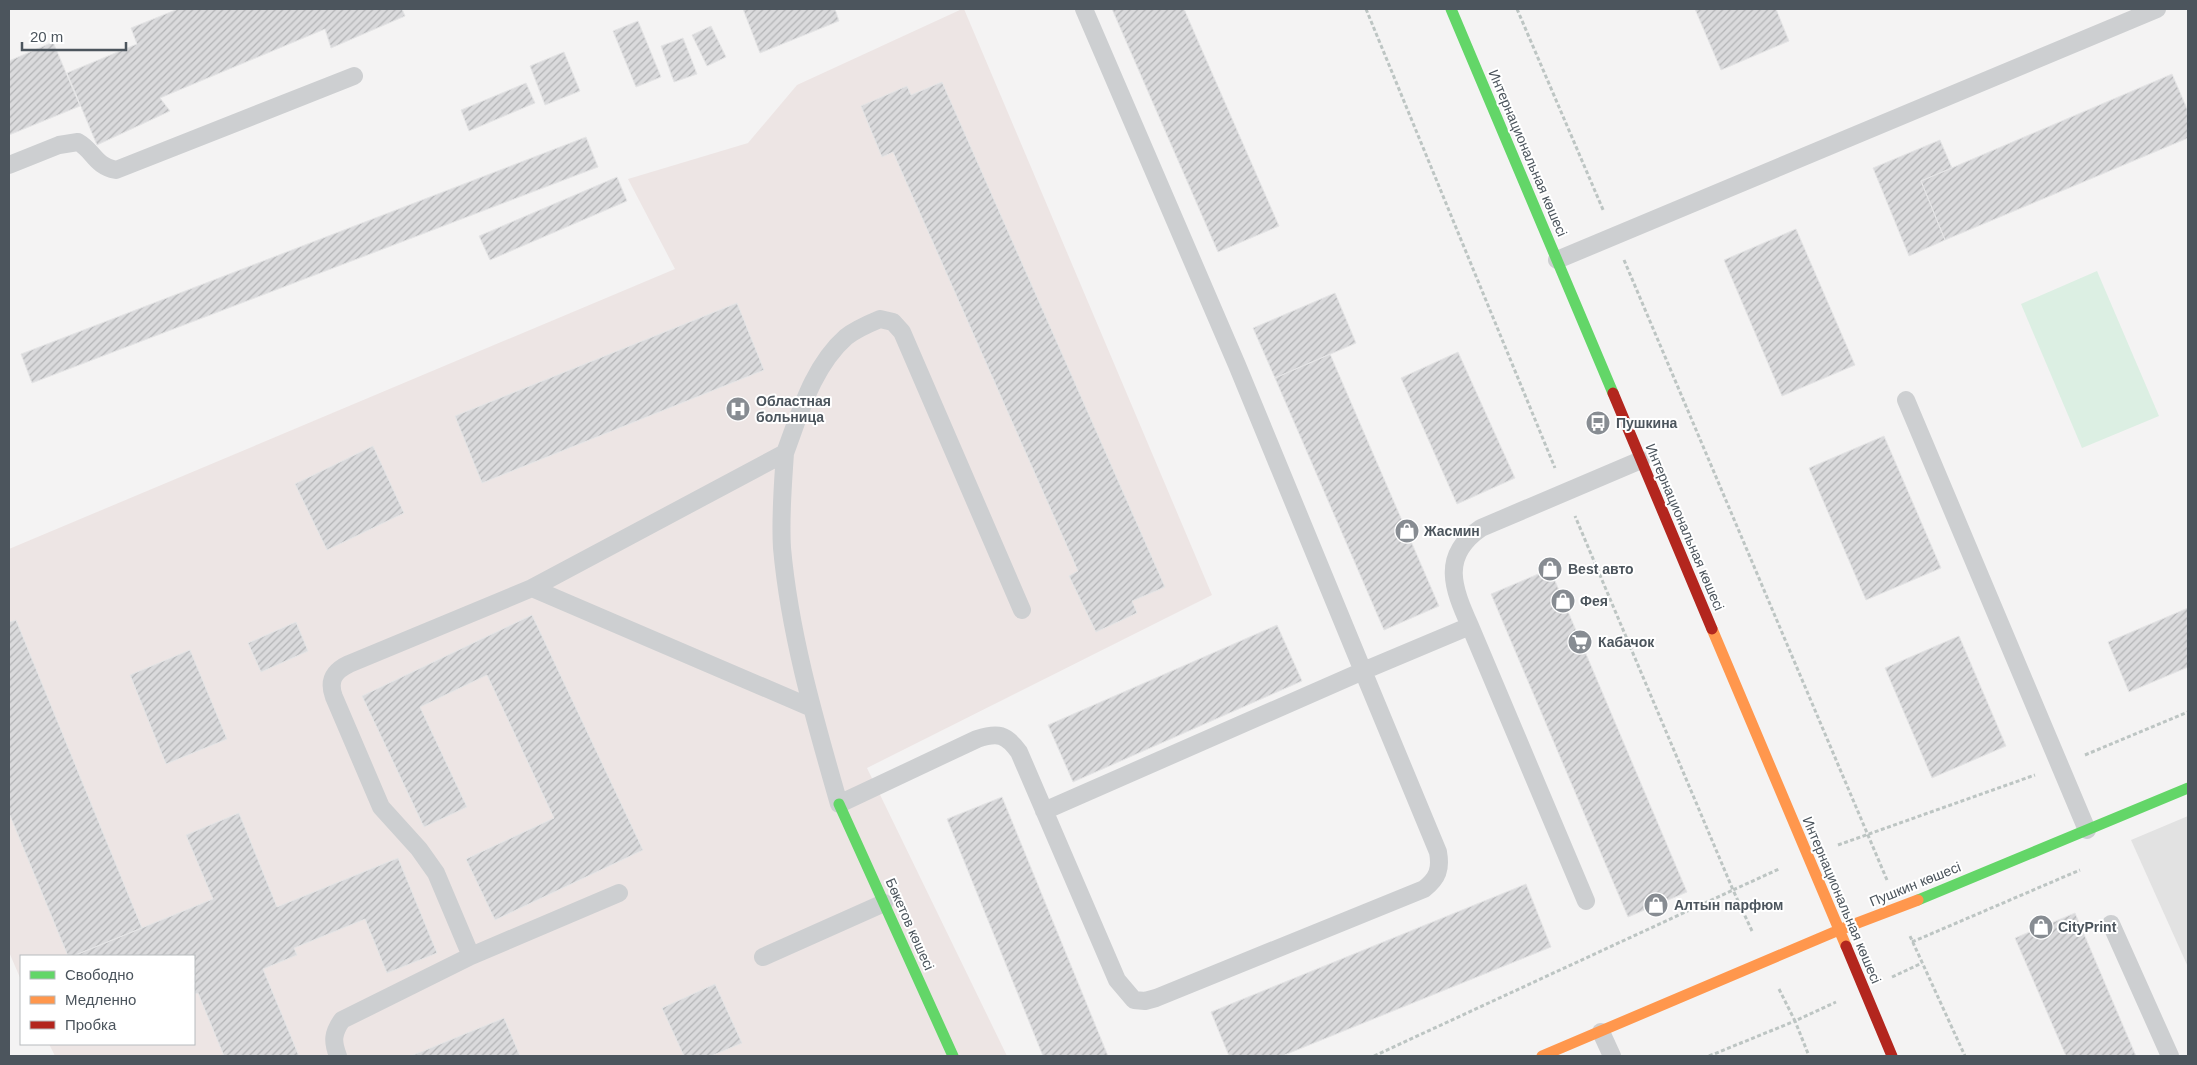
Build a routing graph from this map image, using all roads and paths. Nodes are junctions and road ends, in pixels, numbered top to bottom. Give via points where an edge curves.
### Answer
1 (1084, 9) edge
2 (1366, 9) edge
3 (1451, 9) edge
4 (1517, 9) edge
5 (2157, 9) edge
6 (354, 76) dead end
7 (9, 165) edge
8 (1614, 236) junction
9 (1557, 260) junction
10 (1906, 400) dead end
11 (785, 453) junction
12 (1641, 460) junction
13 (1565, 492) junction
14 (532, 588) junction
15 (1022, 610) dead end
16 (1470, 626) junction
17 (1362, 670) junction
18 (812, 708) junction
19 (2188, 712) edge
20 (2060, 766) junction
21 (2188, 788) edge
22 (839, 804) junction
23 (1044, 811) junction
24 (2087, 830) junction
25 (1869, 834) junction
26 (2087, 867) dead end
27 (619, 893) dead end
28 (1586, 901) dead end
29 (884, 903) junction
30 (1898, 908) junction
31 (2111, 924) dead end
32 (1839, 930) junction
33 (1912, 942) junction
34 (471, 956) junction
35 (763, 956) dead end
36 (1601, 1032) junction
37 (338, 1056) edge
38 (953, 1056) edge
39 (1374, 1056) edge
40 (1542, 1056) edge
41 (1612, 1056) edge
42 (1709, 1056) edge
43 (1809, 1056) edge
44 (1892, 1056) edge
45 (1965, 1056) edge
46 (2170, 1056) edge

1 - 17 lane via 1237,365
2 - 13 path
3 - 9 street, Интернациональная көшесі
4 - 8 path
5 - 8 lane
6 - 7 lane via 116,170 98,163 86,146 78,142 59,145
8 - 9 lane
8 - 25 path
9 - 12 street, Интернациональная көшесі
10 - 20 lane
11 - 14 lane
11 - 15 lane via 816,376 836,347 847,336 880,319 893,322 902,332
11 - 18 lane via 782,546 794,635
12 - 13 lane
12 - 32 street, Интернациональная көшесі
13 - 16 lane via 1481,528 1461,545 1454,562 1454,584
13 - 39 path via 1733,890
14 - 18 lane
14 - 34 lane via 349,664 338,669 332,678 334,697 381,807 436,872
16 - 17 lane
16 - 28 lane
17 - 23 lane
17 - 23 lane via 1438,852 1438,874 1424,889 1156,998 1145,1002 1134,1000 1118,980
18 - 22 lane
19 - 20 path
20 - 24 lane
20 - 25 path
21 - 24 street, Пушкин көшесі
22 - 23 lane via 990,734 1002,736 1019,752
22 - 29 street, Бөкетов көшесі
24 - 30 street, Пушкин көшесі
25 - 30 path
26 - 33 path
27 - 34 lane
29 - 35 lane
29 - 38 street, Бөкетов көшесі
30 - 32 street, Пушкин көшесі
30 - 33 path
31 - 46 lane
32 - 36 street, Пушкин көшесі
32 - 44 street, Интернациональная көшесі
33 - 45 path
34 - 37 lane via 342,1020 334,1032
36 - 40 street, Пушкин көшесі
36 - 41 lane
42 - 43 path via 1794,1021

